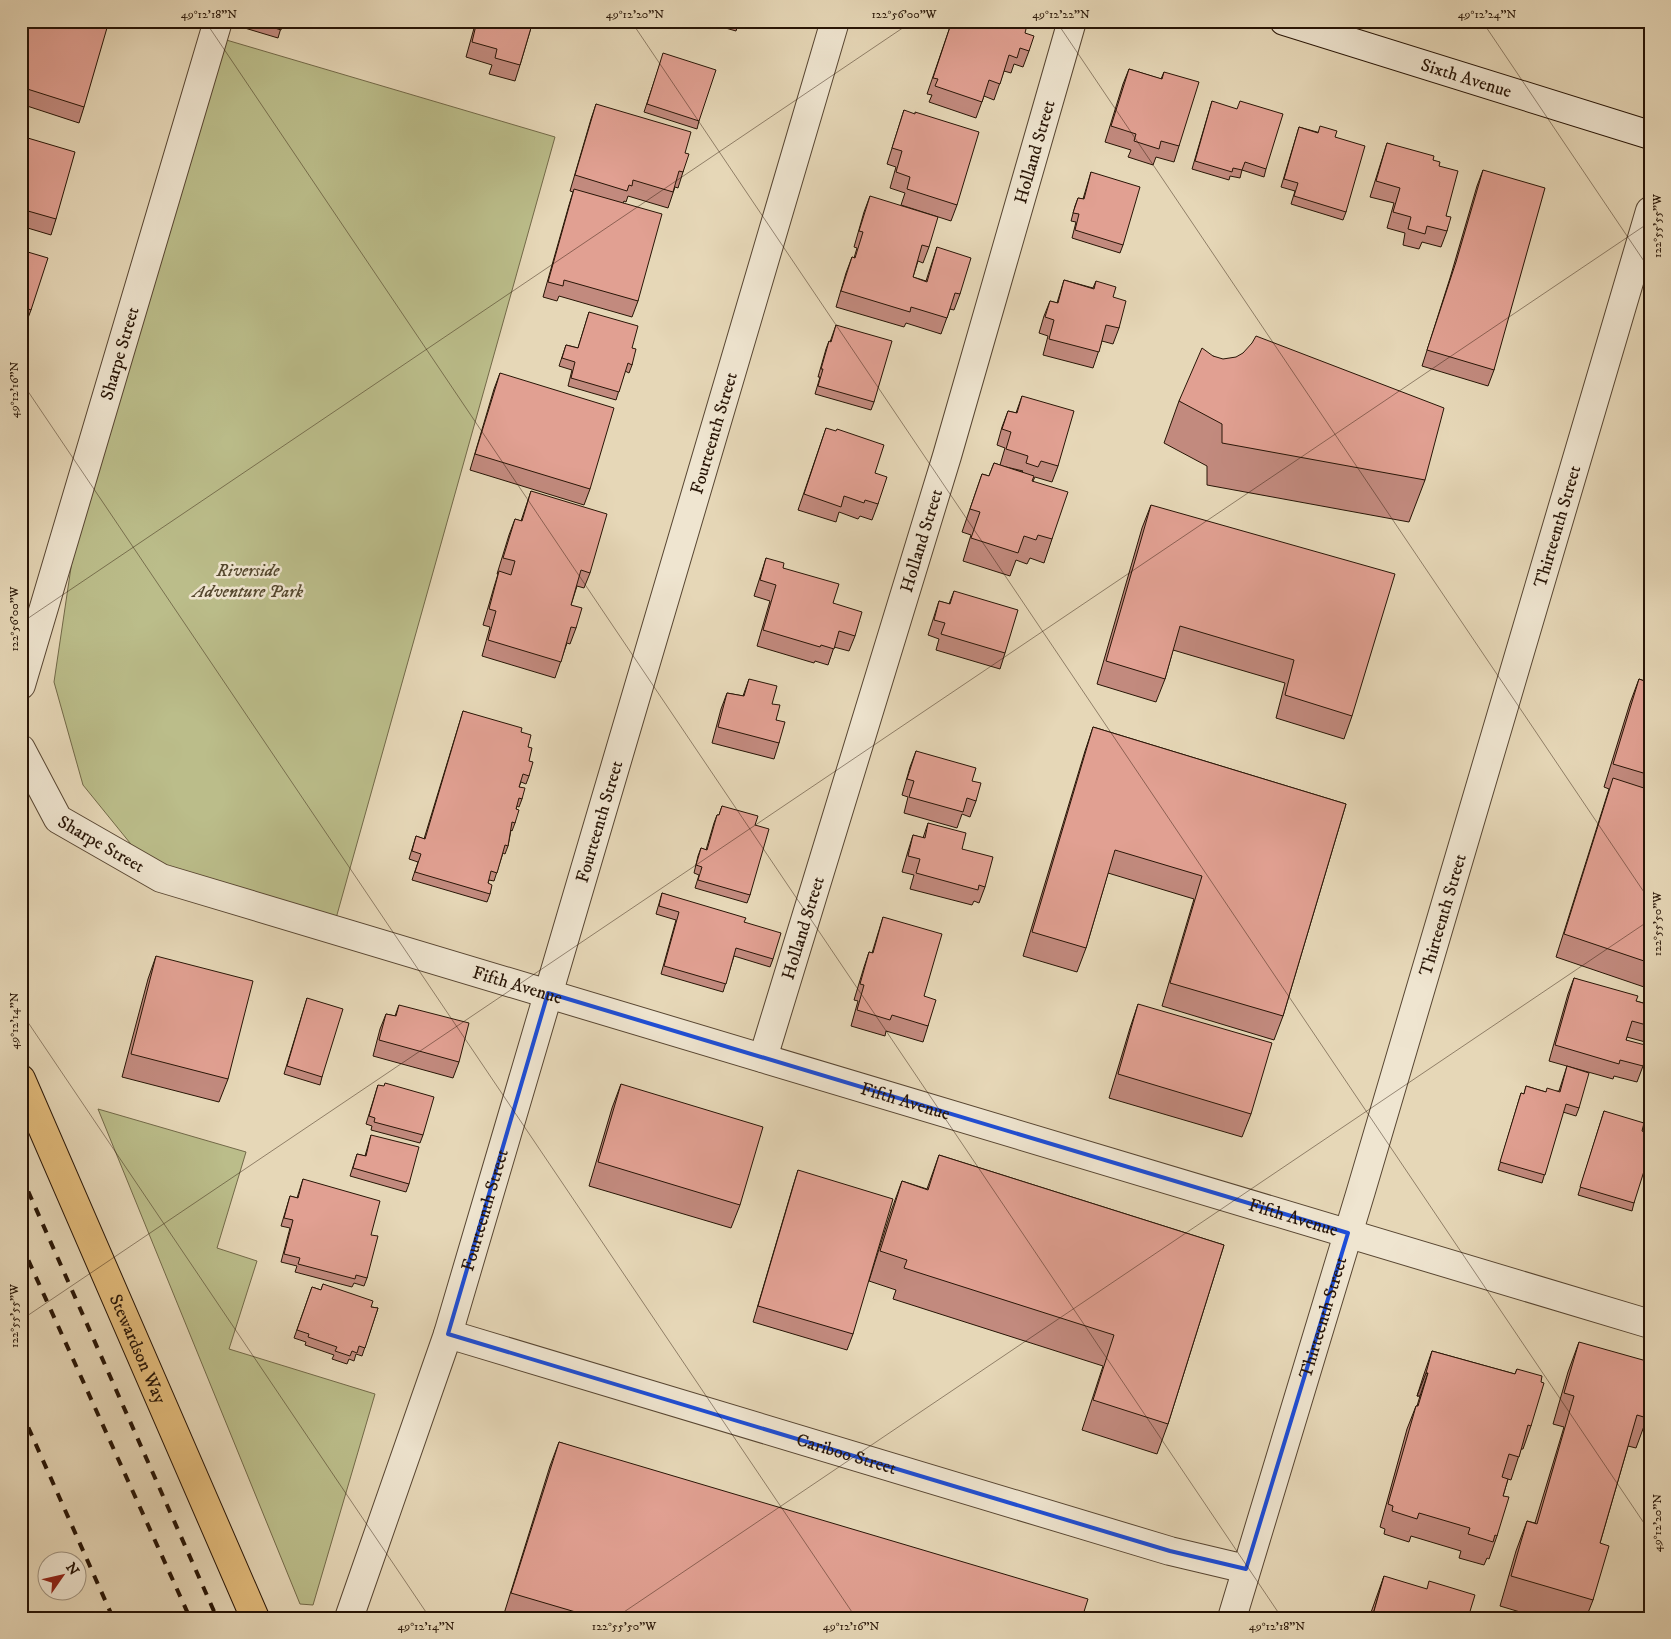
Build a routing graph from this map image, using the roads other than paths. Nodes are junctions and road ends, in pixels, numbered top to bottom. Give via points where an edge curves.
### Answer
1 (218, 21) edge
2 (834, 21) edge
3 (1072, 21) edge
4 (1284, 21) edge
5 (1650, 135) edge
6 (1650, 211) edge
7 (21, 685) edge
8 (21, 749) edge
9 (161, 878) joint
10 (548, 993) junction
11 (763, 1058) junction
12 (21, 1079) edge
13 (1348, 1233) junction
14 (1650, 1324) edge
15 (448, 1334) junction
16 (1246, 1569) junction
17 (256, 1618) edge
18 (348, 1618) edge
19 (1232, 1618) edge

1 - 7 street, Sharpe Street
2 - 10 street, Fourteenth Street
3 - 11 street, Holland Street via 947,456
4 - 5 street, Sixth Avenue
6 - 13 street, Thirteenth Street
8 - 9 street, Sharpe Street via 58,819
9 - 10 street, Fifth Avenue
10 - 11 street, Fifth Avenue
10 - 15 street, Fourteenth Street
11 - 13 street, Fifth Avenue
12 - 17 main road, Stewardson Way
13 - 14 street, Fifth Avenue
13 - 16 street, Thirteenth Street
15 - 16 street, Cariboo Street via 1170,1551
15 - 18 street, Fourteenth Street
16 - 19 street, Thirteenth Street

